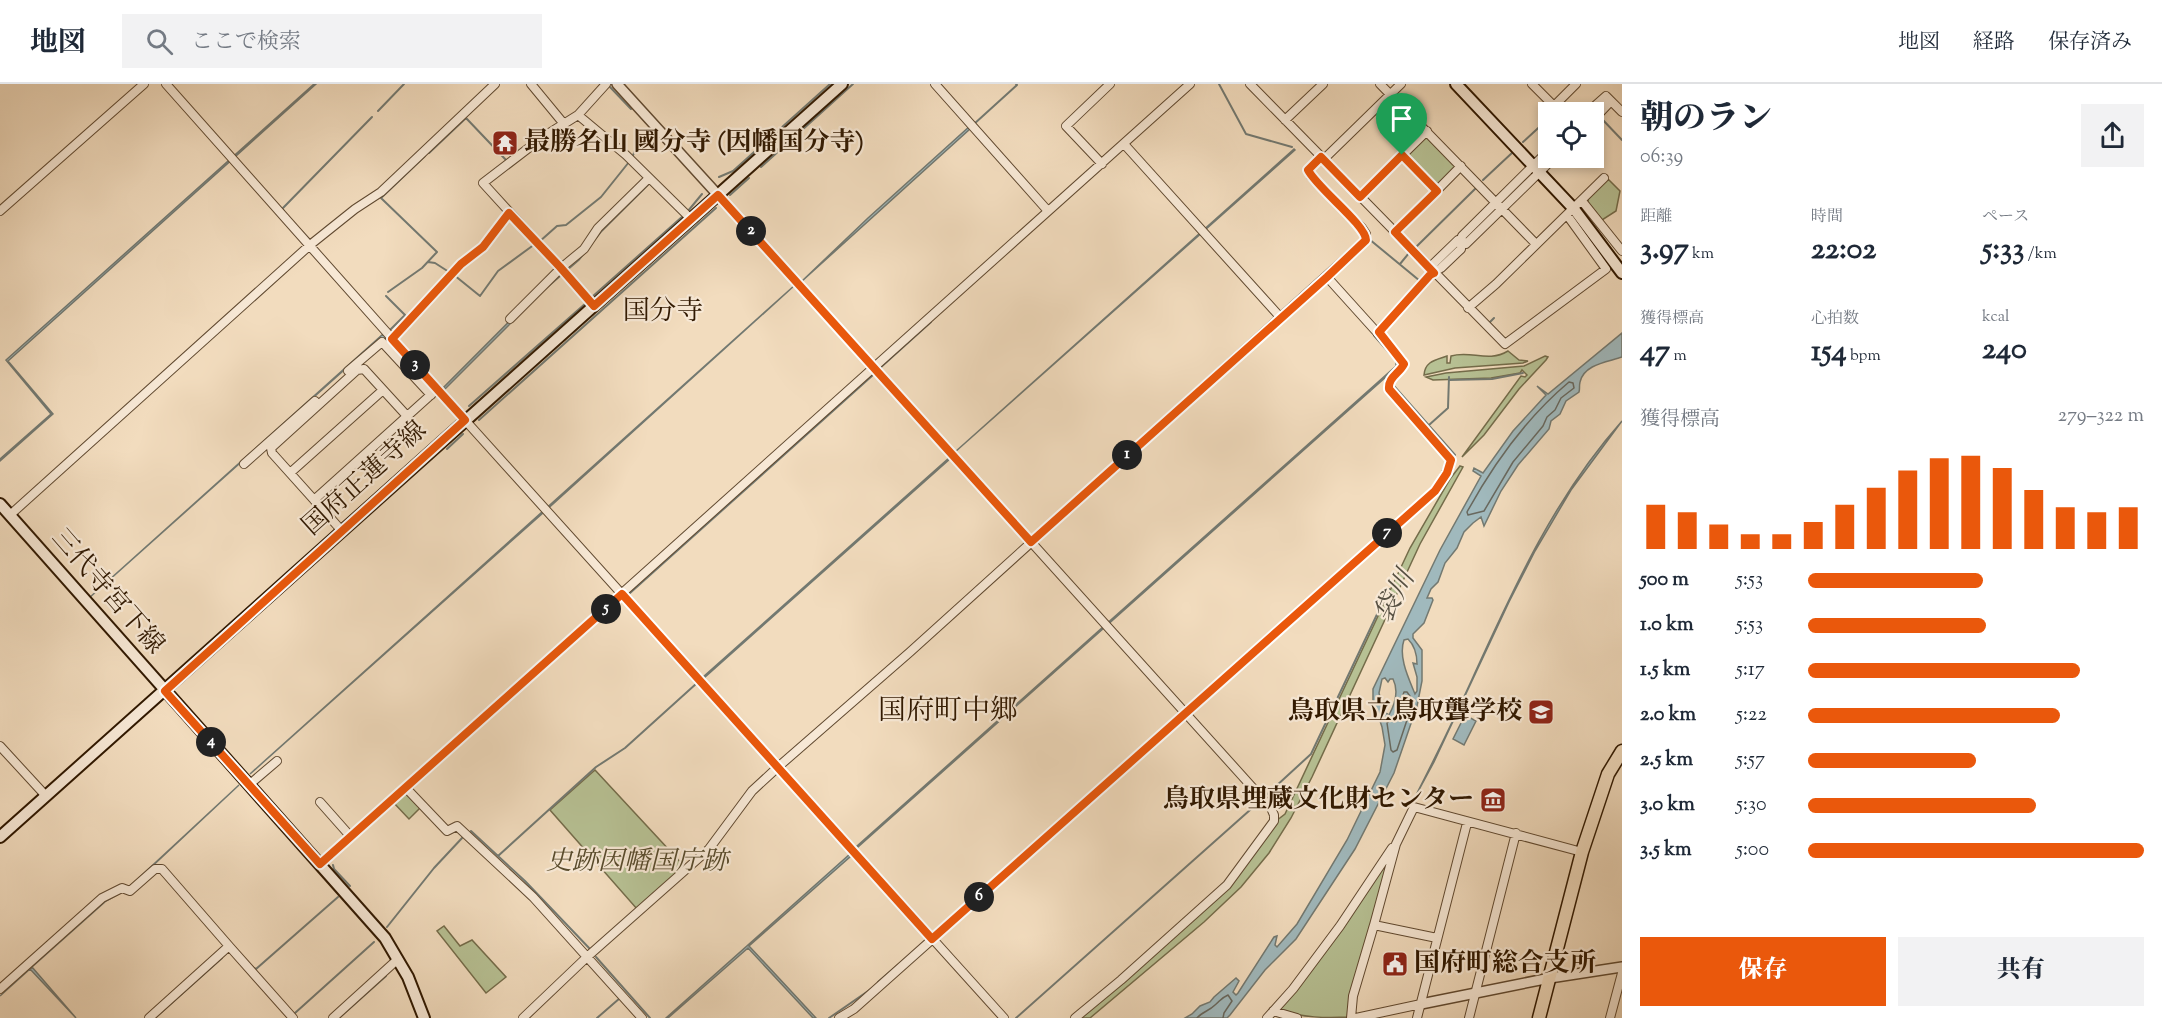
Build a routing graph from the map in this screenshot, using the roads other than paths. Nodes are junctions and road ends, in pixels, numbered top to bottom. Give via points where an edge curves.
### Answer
1 (144, 84) edge
2 (166, 84) edge
3 (495, 84) edge
4 (531, 84) edge
5 (606, 84) edge
6 (617, 84) edge
7 (842, 84) edge
8 (935, 84) edge
9 (1110, 84) edge
10 (1190, 84) edge
11 (1250, 84) edge
12 (1323, 84) edge
13 (1380, 84) edge
14 (1401, 84) edge
15 (1455, 84) edge
16 (1532, 84) edge
17 (1576, 84) edge
18 (1390, 94) junction
19 (1611, 101) junction
20 (1550, 102) edge
21 (1558, 102) edge
22 (1599, 102) edge
23 (1604, 108) edge
24 (1622, 112) edge
25 (578, 115) junction
26 (1285, 120) junction
27 (564, 124) junction
28 (1427, 131) junction
29 (1124, 144) junction
30 (1402, 155) junction
31 (1322, 158) junction
32 (1102, 164) junction
33 (1461, 166) junction
34 (1537, 168) junction
35 (649, 178) junction
36 (1604, 178) dead end
37 (1437, 191) junction
38 (718, 195) junction
39 (1360, 197) junction
40 (1500, 205) junction
41 (1574, 208) junction
42 (0, 211) edge
43 (1048, 211) junction
44 (509, 213) junction
45 (691, 219) junction
46 (1395, 232) junction
47 (1536, 244) junction
48 (310, 245) junction
49 (1622, 251) edge
50 (561, 268) junction
51 (1432, 270) junction
52 (1622, 273) edge
53 (1327, 277) junction
54 (594, 306) junction
55 (1468, 308) junction
56 (1281, 318) junction
57 (510, 319) dead end
58 (1379, 332) junction
59 (392, 339) junction
60 (874, 369) junction
61 (383, 390) junction
62 (434, 392) junction
63 (407, 416) junction
64 (465, 420) junction
65 (244, 464) dead end
66 (290, 473) junction
67 (314, 500) junction
68 (0, 504) edge
69 (10, 515) junction
70 (342, 531) junction
71 (1031, 542) junction
72 (622, 594) junction
73 (165, 691) junction
74 (1185, 713) junction
75 (0, 746) edge
76 (1622, 751) edge
77 (277, 760) dead end
78 (778, 767) junction
79 (250, 784) junction
80 (406, 788) junction
81 (45, 796) junction
82 (320, 802) dead end
83 (1467, 823) junction
84 (1516, 833) junction
85 (0, 837) edge
86 (351, 837) junction
87 (1396, 844) junction
88 (1582, 852) junction
89 (320, 864) junction
90 (1374, 925) junction
91 (1437, 938) junction
92 (932, 939) junction
93 (229, 946) junction
94 (587, 957) junction
95 (398, 959) junction
96 (1622, 967) edge
97 (1622, 973) edge
98 (1550, 978) junction
99 (0, 989) edge
100 (1476, 992) junction
101 (1421, 1004) junction
102 (1273, 1011) junction
103 (149, 1018) edge
104 (293, 1018) edge
105 (333, 1018) edge
106 (424, 1018) edge
107 (523, 1018) edge
108 (642, 1018) edge
109 (839, 1018) edge
110 (1004, 1018) edge
111 (1075, 1018) edge
112 (1267, 1018) edge
113 (1297, 1018) edge
114 (1351, 1018) edge
115 (1356, 1018) edge
116 (1417, 1018) edge
117 (1469, 1018) edge
118 (1539, 1018) edge
119 (1610, 1018) edge

1 - 42 street
2 - 48 street
3 - 48 street via 381,192
4 - 27 street
5 - 25 street
6 - 38 street
7 - 38 main road, 国府正蓮寺線
8 - 43 street
9 - 32 street via 1066,126
10 - 29 street
11 - 26 street
12 - 26 street
13 - 18 street
14 - 18 street
15 - 34 main road
16 - 20 street
17 - 21 street
18 - 28 street
18 - 31 street
19 - 22 street via 1606,96
19 - 23 street
19 - 24 street
25 - 27 street
25 - 35 street
26 - 31 street
27 - 44 street via 483,183
28 - 30 street
28 - 33 street
29 - 32 street
29 - 56 street
30 - 37 street
30 - 39 street
31 - 39 street
31 - 53 street via 1308,170 1311,176 1366,234 1366,240
32 - 43 street
33 - 37 street
33 - 40 street
34 - 40 street
34 - 41 main road
35 - 45 street
35 - 50 street via 598,228 584,249
36 - 41 street
37 - 46 street
38 - 45 main road, 国府正蓮寺線
38 - 60 street
39 - 46 street
40 - 47 street
40 - 51 street via 1466,244 1462,242 1461,249
41 - 47 street
41 - 49 street
41 - 52 main road
41 - 55 street via 1606,269 1505,344
43 - 60 street
44 - 50 street
44 - 59 street via 483,247 455,270
45 - 54 main road, 国府正蓮寺線
46 - 51 street
47 - 55 street
48 - 59 street
48 - 69 street
50 - 54 street
50 - 57 street
51 - 55 street
51 - 58 street
53 - 56 street
53 - 58 street
54 - 64 main road, 国府正蓮寺線
56 - 71 street
58 - 74 street via 1404,364 1388,383 1389,389 1451,460 1447,473 1435,491
59 - 62 street
60 - 71 street
60 - 72 street
61 - 63 street
61 - 66 street
61 - 66 street via 364,369 357,370 271,448
62 - 63 street
62 - 64 street
62 - 65 street via 382,342
63 - 67 street
64 - 70 main road, 国府正蓮寺線
64 - 72 street
66 - 67 street
67 - 70 street
68 - 69 main road, 三代寺宮下線
69 - 73 main road, 三代寺宮下線
70 - 73 main road, 国府正蓮寺線
71 - 74 street
71 - 78 street
72 - 78 street
72 - 80 street
73 - 79 main road, 三代寺宮下線
73 - 81 main road, 国府正蓮寺線
74 - 92 street
74 - 111 street via 1271,808 1274,821 1227,885
75 - 81 street
76 - 88 main road via 1608,774
77 - 79 street
78 - 92 street
78 - 94 street via 752,791 709,849
79 - 89 main road, 三代寺宮下線
80 - 86 street
80 - 94 street via 447,831 457,826 533,897
81 - 85 main road, 国府正蓮寺線
82 - 86 street
83 - 84 street
83 - 87 street via 1414,807
83 - 91 street
84 - 88 street
84 - 100 street
86 - 89 street
87 - 90 street
87 - 102 street via 1333,935
88 - 98 main road
89 - 95 main road, 三代寺宮下線 via 385,938
90 - 91 street
90 - 114 street via 1353,996
91 - 101 street
92 - 109 street
92 - 110 street
93 - 99 street via 162,869 155,868 130,891 122,888 102,898
93 - 103 street
93 - 104 street
94 - 107 street
94 - 108 street
95 - 105 street
95 - 106 main road, 三代寺宮下線
96 - 98 street
97 - 119 street
98 - 100 street
98 - 118 main road
100 - 101 street
100 - 117 street
101 - 115 street
101 - 116 street
102 - 112 street
102 - 113 street

